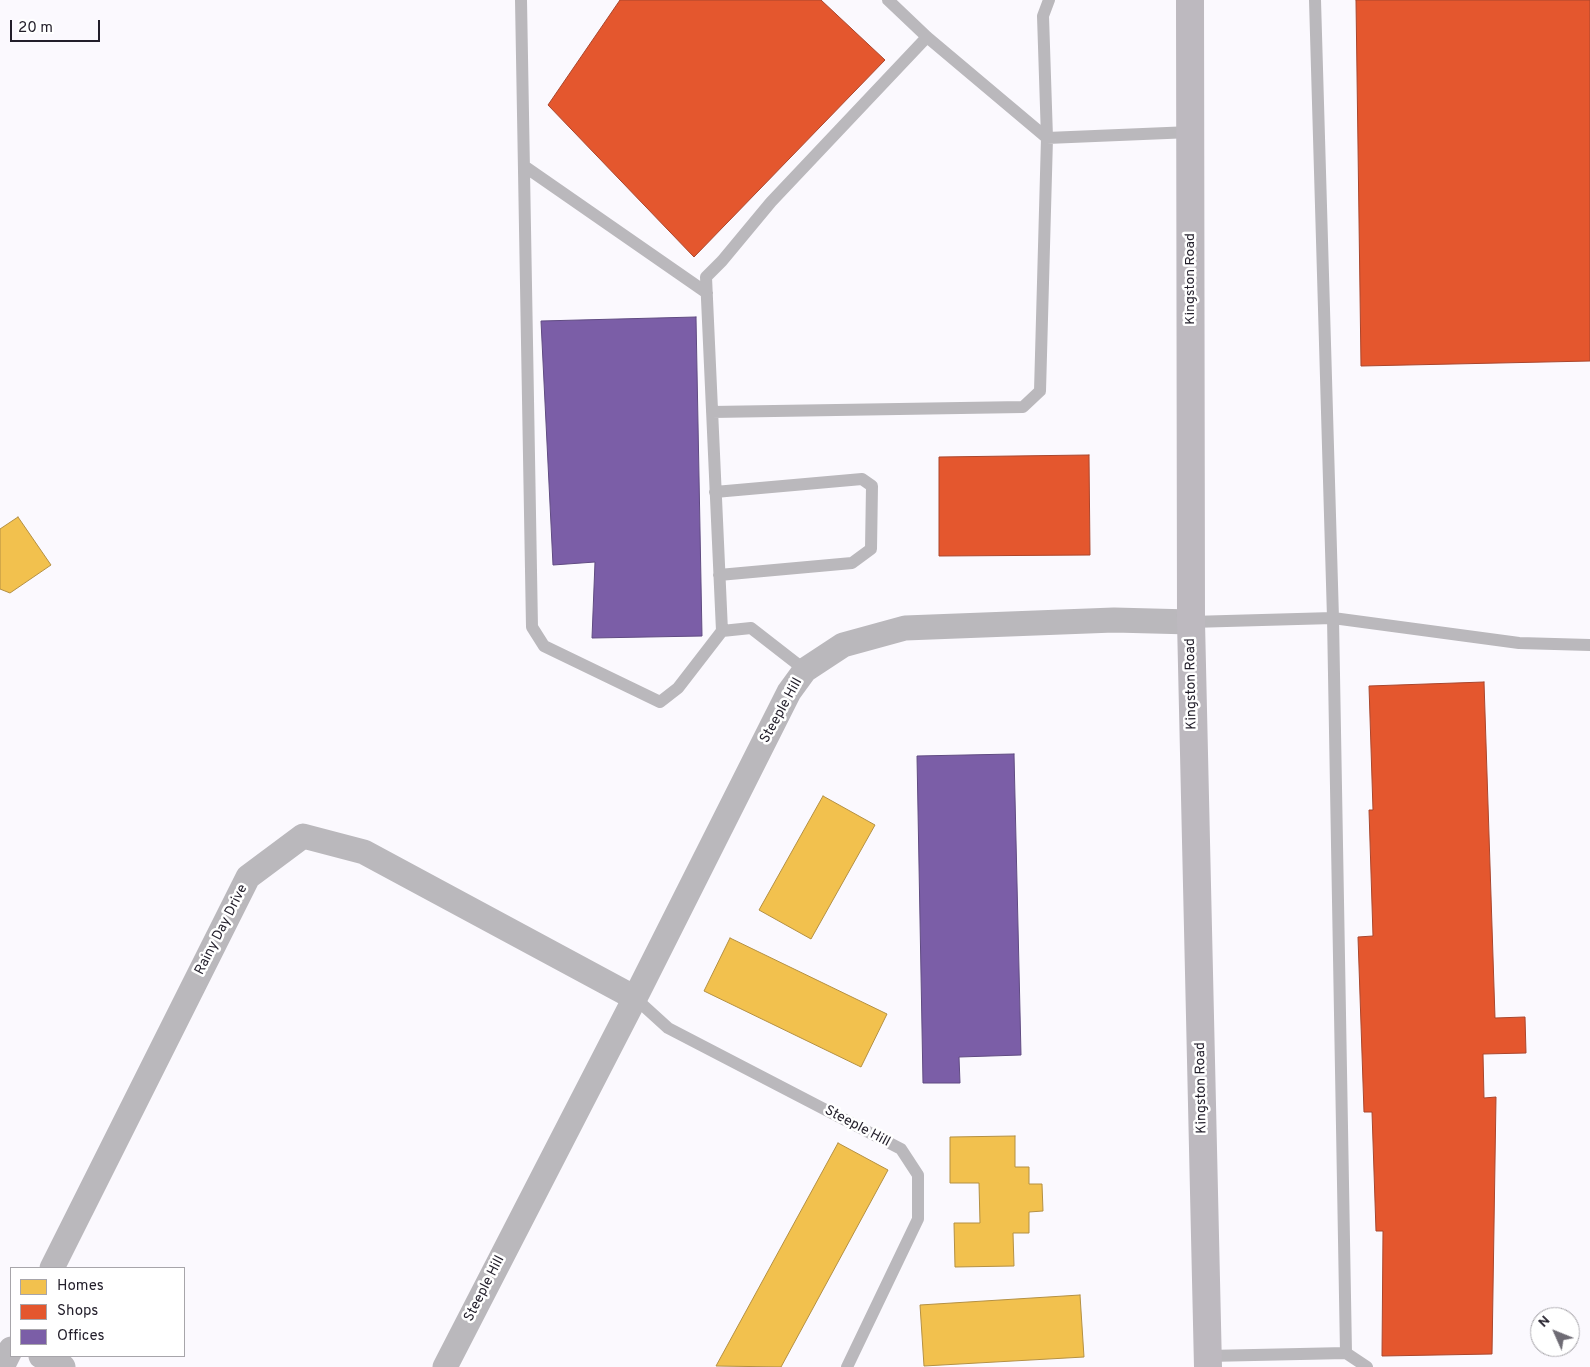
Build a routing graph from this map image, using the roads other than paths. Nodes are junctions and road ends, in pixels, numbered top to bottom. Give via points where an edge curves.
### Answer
1 (522, 0) edge
2 (888, 0) edge
3 (1049, 0) edge
4 (1190, 0) edge
5 (1315, 0) edge
6 (927, 37) junction
7 (1191, 132) junction
8 (1047, 138) junction
9 (524, 166) junction
10 (707, 293) junction
11 (712, 412) junction
12 (716, 492) junction
13 (719, 575) junction
14 (1333, 618) junction
15 (1191, 622) junction
16 (722, 631) junction
17 (1590, 644) edge
18 (805, 670) junction
19 (635, 998) junction
20 (53, 1267) edge
21 (10, 1351) edge
22 (1346, 1353) junction
23 (43, 1357) edge
24 (1208, 1362) edge
25 (2, 1367) edge
26 (64, 1367) edge
27 (445, 1367) edge
28 (847, 1367) edge
29 (1367, 1367) edge

1 - 9 lane
2 - 6 lane
3 - 8 lane via 1042,16
4 - 7 main road, Kingston Road
5 - 14 lane
6 - 8 lane
6 - 10 lane via 771,202 706,277
7 - 8 lane
7 - 15 main road, Kingston Road
8 - 11 lane via 1040,391 1023,407
9 - 10 lane
9 - 16 lane via 532,627 544,646 660,702 678,688
10 - 11 lane
11 - 12 lane
12 - 13 lane
12 - 13 lane via 862,479 872,486 871,549 852,563
13 - 16 lane
14 - 15 lane
14 - 17 lane via 1519,643
14 - 22 lane
15 - 18 street, Steeple Hill via 1114,620 905,628 843,646
15 - 24 main road, Kingston Road
16 - 18 lane via 751,628
18 - 19 street, Steeple Hill via 789,692
19 - 20 street, Rainy Day Drive via 364,852 303,836 248,877
19 - 27 street, Steeple Hill
19 - 28 lane, Steeple Hill via 668,1028 901,1149 918,1175 918,1219
21 - 25 street
22 - 24 lane
22 - 29 lane
23 - 26 street

